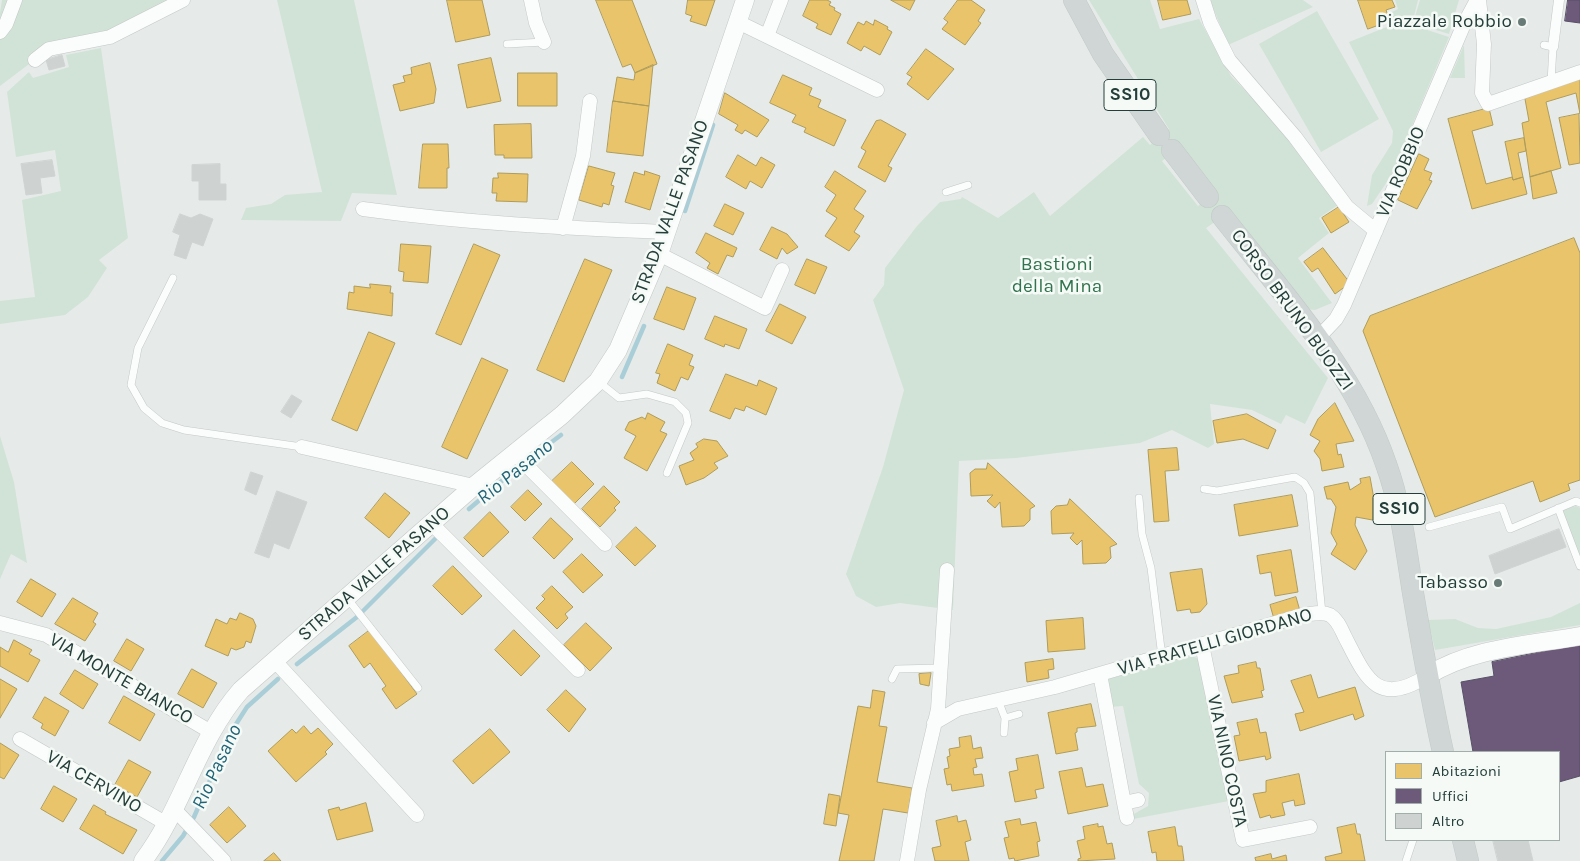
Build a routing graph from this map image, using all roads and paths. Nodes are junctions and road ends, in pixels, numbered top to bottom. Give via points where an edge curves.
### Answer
1 (15, 0) edge
2 (183, 0) edge
3 (531, 0) edge
4 (745, 0) edge
5 (781, 0) edge
6 (1074, 0) edge
7 (1203, 0) edge
8 (1478, 0) edge
9 (1560, 0) edge
10 (738, 22) junction
11 (0, 32) edge
12 (766, 36) junction
13 (544, 42) joint
14 (507, 44) dead end
15 (1549, 46) joint
16 (35, 60) dead end
17 (1580, 72) edge
18 (1551, 82) junction
19 (878, 90) dead end
20 (590, 101) dead end
21 (968, 184) dead end
22 (946, 192) dead end
23 (1208, 197) dead end
24 (363, 209) dead end
25 (1222, 216) dead end
26 (564, 228) junction
27 (1376, 231) junction
28 (666, 232) junction
29 (659, 254) junction
30 (782, 270) dead end
31 (173, 278) dead end
32 (1317, 339) junction
33 (598, 381) junction
34 (302, 447) joint
35 (521, 460) junction
36 (667, 473) dead end
37 (474, 486) junction
38 (1204, 489) dead end
39 (1139, 498) dead end
40 (1579, 501) edge
41 (1558, 508) junction
42 (432, 524) junction
43 (1429, 528) dead end
44 (605, 544) dead end
45 (1580, 566) edge
46 (947, 570) dead end
47 (352, 603) junction
48 (1322, 612) junction
49 (0, 623) edge
50 (1580, 636) edge
51 (1202, 645) junction
52 (1162, 658) junction
53 (274, 660) junction
54 (940, 668) junction
55 (578, 670) dead end
56 (1100, 674) junction
57 (1427, 676) junction
58 (892, 679) dead end
59 (418, 688) dead end
60 (998, 700) junction
61 (1019, 714) dead end
62 (1005, 718) junction
63 (934, 722) junction
64 (211, 732) junction
65 (1004, 733) dead end
66 (20, 739) dead end
67 (1443, 751) edge
68 (1138, 800) dead end
69 (1124, 803) junction
70 (417, 815) dead end
71 (176, 818) junction
72 (1127, 818) dead end
73 (1310, 827) dead end
74 (1413, 841) edge
75 (1463, 841) edge
76 (143, 861) edge
77 (224, 861) edge
78 (907, 861) edge
79 (1406, 861) edge
80 (1468, 861) edge

1 - 11 street
2 - 16 street via 110,37 49,50
3 - 13 street
4 - 10 street, STRADA VALLE PASANO
5 - 12 street
6 - 23 main road, SS10 via 1103,54 1165,143
7 - 27 street via 1229,60 1295,138 1347,207
8 - 18 street via 1483,28 1482,93 1488,104
8 - 27 street, VIA ROBBIO via 1464,24
9 - 15 street
10 - 12 street
10 - 28 street, STRADA VALLE PASANO
12 - 19 street
13 - 14 lane
15 - 18 lane
17 - 18 street
20 - 26 street via 583,156
21 - 22 lane
24 - 26 street via 442,220
25 - 32 main road, CORSO BRUNO BUOZZI / SS10
26 - 28 street
27 - 32 street, VIA ROBBIO via 1344,305
28 - 29 street, STRADA VALLE PASANO
29 - 30 street via 765,308
29 - 33 street, STRADA VALLE PASANO via 618,350
31 - 34 lane via 138,348 131,385 144,408 162,423 184,430
32 - 57 main road, CORSO BRUNO BUOZZI / SS10 via 1358,402 1386,462 1399,506
33 - 35 street, STRADA VALLE PASANO
33 - 36 lane via 619,398 647,394 675,402 686,413 688,423
34 - 37 street
35 - 37 street, STRADA VALLE PASANO
35 - 44 street
37 - 42 street, STRADA VALLE PASANO
38 - 48 lane via 1217,492 1295,477 1304,483 1310,493
39 - 52 lane
40 - 41 lane
41 - 43 lane via 1510,529 1502,507
41 - 45 lane
42 - 47 street, STRADA VALLE PASANO
42 - 55 street
46 - 54 street
47 - 53 street, STRADA VALLE PASANO
47 - 59 lane
48 - 51 street, VIA FRATELLI GIORDANO
48 - 57 street, VIA FRATELLI GIORDANO via 1338,623 1366,677 1377,686 1387,690 1411,687
49 - 64 street, VIA MONTE BIANCO via 46,635
50 - 57 street, VIA FRATELLI GIORDANO via 1472,656 1443,666
51 - 52 street, VIA FRATELLI GIORDANO
51 - 73 street, VIA NINO COSTA via 1243,840
52 - 56 street, VIA FRATELLI GIORDANO
53 - 64 street, STRADA VALLE PASANO via 225,708
53 - 70 street
54 - 58 lane via 897,669
54 - 63 street via 938,709
56 - 60 street, VIA FRATELLI GIORDANO
56 - 69 street, VIA FRATELLI GIORDANO
57 - 67 main road, CORSO BRUNO BUOZZI / SS10
60 - 62 lane
60 - 63 street, VIA FRATELLI GIORDANO via 958,709
61 - 62 lane
62 - 65 lane
63 - 78 street via 918,790
64 - 71 street, STRADA VALLE PASANO
66 - 71 street, VIA CERVINO
68 - 69 street
69 - 72 street, VIA FRATELLI GIORDANO
71 - 76 street, STRADA VALLE PASANO
71 - 77 street, VIA CERVINO via 199,835
74 - 79 lane
75 - 80 main road

